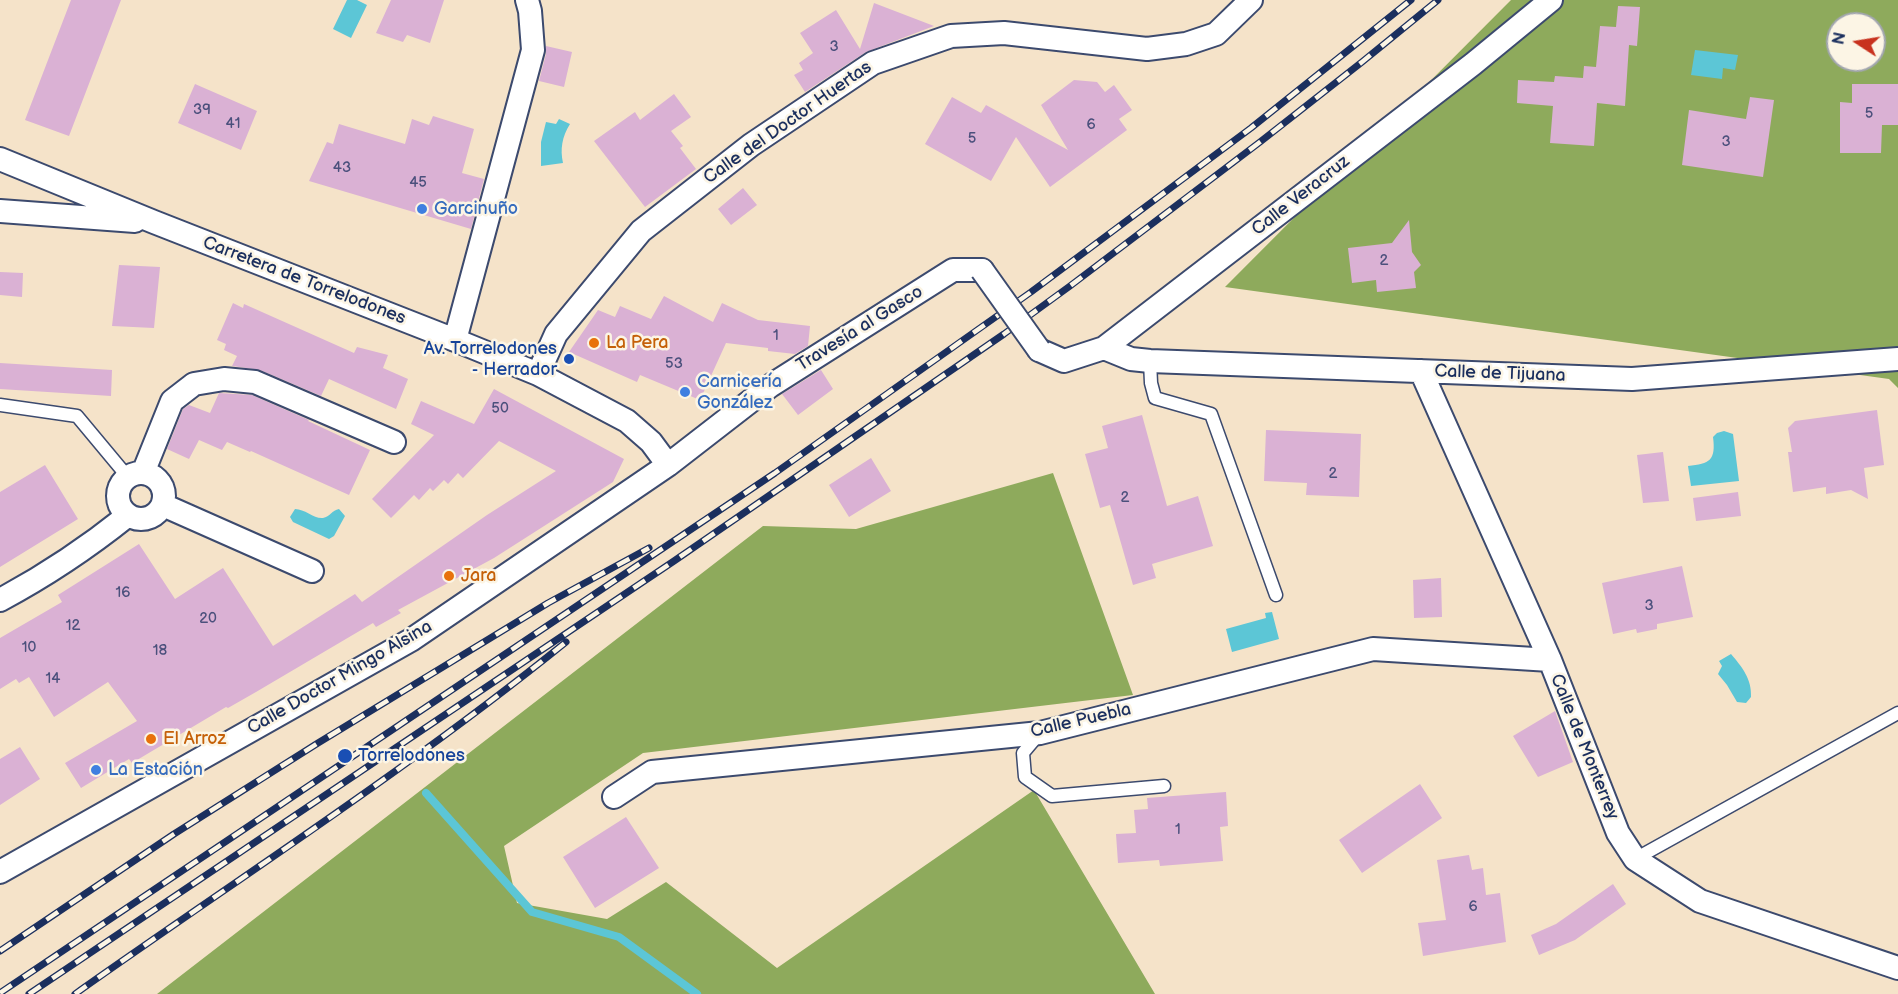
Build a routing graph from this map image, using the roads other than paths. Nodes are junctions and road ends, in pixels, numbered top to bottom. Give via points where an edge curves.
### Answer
1 (526, 0) edge
2 (1251, 0) edge
3 (1551, 0) edge
4 (0, 159) edge
5 (0, 211) edge
6 (154, 222) junction
7 (455, 340) junction
8 (1104, 348) junction
9 (1039, 350) joint
10 (1898, 359) edge
11 (1150, 361) junction
12 (1421, 371) junction
13 (538, 374) junction
14 (0, 405) edge
15 (394, 442) dead end
16 (668, 465) junction
17 (135, 475) junction
18 (163, 505) junction
19 (127, 516) junction
20 (312, 571) dead end
21 (1276, 595) dead end
22 (0, 600) edge
23 (1550, 660) junction
24 (1898, 713) edge
25 (1040, 733) junction
26 (1164, 786) dead end
27 (614, 797) dead end
28 (1635, 859) junction
29 (0, 872) edge
30 (1898, 968) edge

1 - 7 street via 533,50
2 - 13 street, Calle del Doctor Huertas via 1216,34 1186,44 1147,49 1004,33 951,36 873,63 750,145 641,231 556,334
3 - 8 street, Calle Veracruz
4 - 6 street, Carretera de Torrelodones
5 - 6 street
6 - 7 street, Carretera de Torrelodones
7 - 13 street, Carretera de Torrelodones
8 - 9 street, Calle Veracruz via 1064,361
8 - 11 street, Calle de Tijuana via 1131,359
9 - 16 street, Travesía al Gasco, bridge via 982,270 953,270 770,386
10 - 12 street, Calle de Tijuana via 1632,379
11 - 12 street, Calle de Tijuana
11 - 21 lane via 1155,398 1211,414
12 - 23 street, Calle de Monterrey
13 - 16 street, Carretera de Torrelodones via 627,421 651,442
14 - 17 lane via 77,416
15 - 17 street via 255,382 224,379 194,384 172,401
16 - 29 street, Calle Doctor Mingo Alsina via 411,640
17 - 18 street via 153,476 161,484
17 - 19 street via 120,485 117,496
18 - 19 street via 145,520
18 - 20 street
19 - 22 street via 85,549
23 - 25 street, Calle Puebla via 1372,649
23 - 28 street, Calle de Monterrey via 1618,833
24 - 28 lane
25 - 26 lane via 1023,753 1025,777 1052,796
25 - 27 street, Calle Puebla via 652,772
28 - 30 street, Calle de Monterrey via 1700,901

